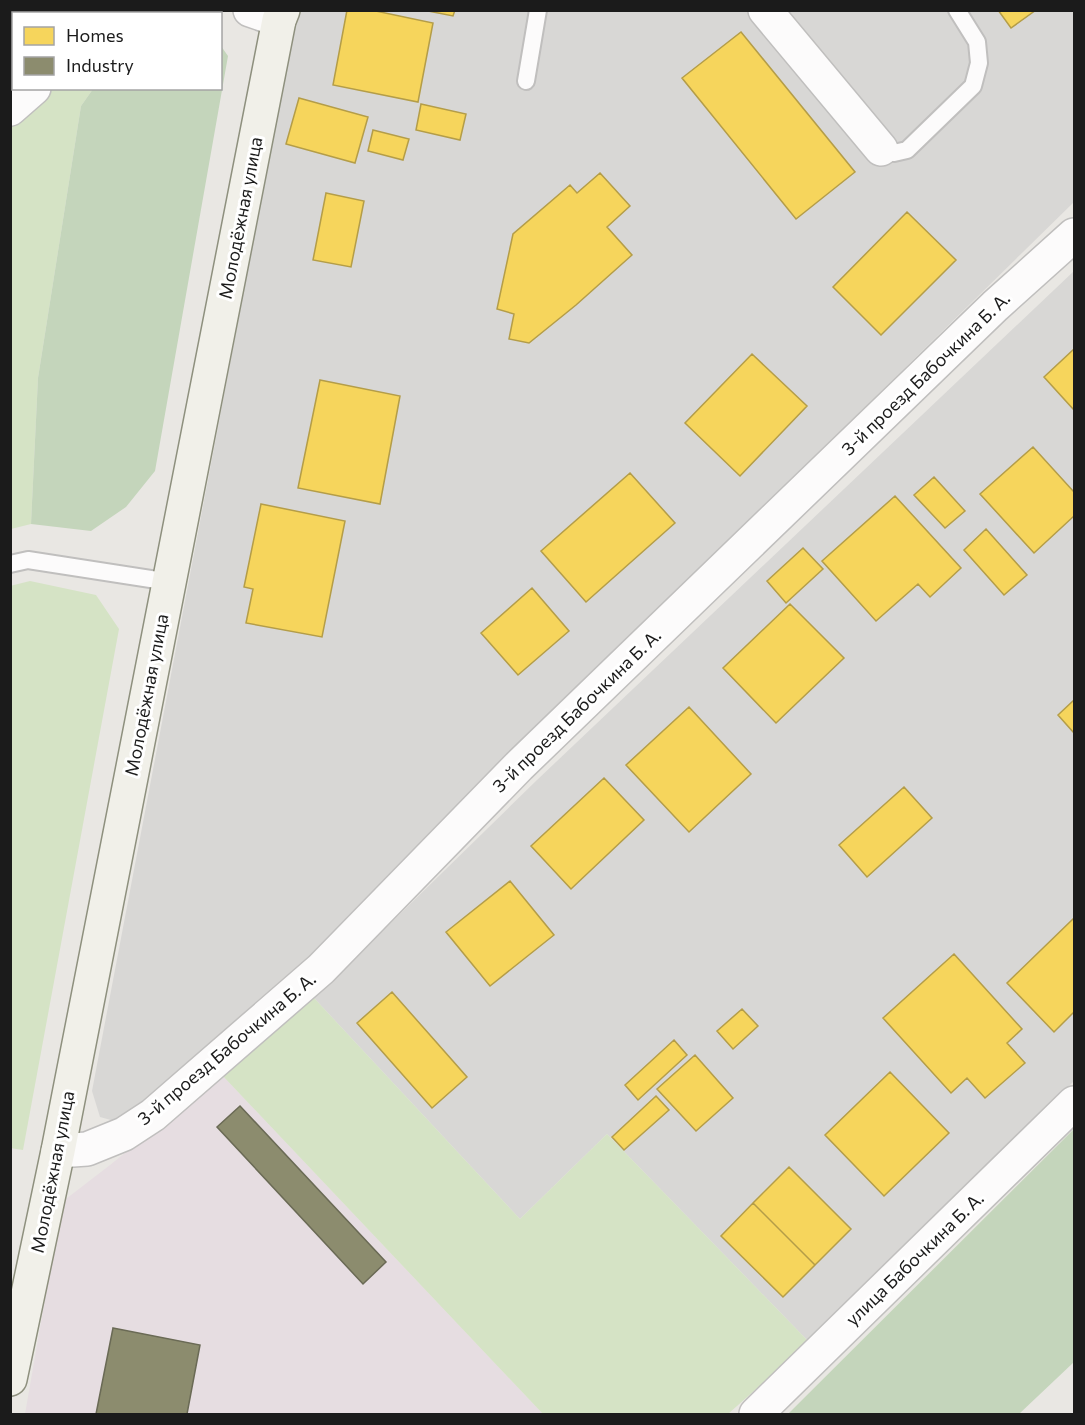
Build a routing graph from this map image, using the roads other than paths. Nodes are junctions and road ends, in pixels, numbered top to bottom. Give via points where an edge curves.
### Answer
1 (538, 10) edge
2 (765, 10) edge
3 (957, 10) edge
4 (271, 14) edge
5 (526, 81) dead end
6 (32, 90) edge
7 (10, 109) edge
8 (881, 149) joint
9 (1074, 235) edge
10 (10, 564) edge
11 (170, 582) junction
12 (1074, 1104) edge
13 (58, 1151) junction
14 (10, 1379) edge
15 (756, 1414) edge

1 - 5 lane
2 - 8 street
3 - 8 lane via 977,42 979,63 973,86 907,150 894,153
4 - 11 street, Молодёжная улица
6 - 7 street
9 - 13 street, 3-й проезд Бабочкина Б. А. via 995,306 519,766 321,969 153,1115 124,1134 87,1149
10 - 11 lane via 28,560
11 - 13 street, Молодёжная улица
12 - 15 street, улица Бабочкина Б. А.
13 - 14 street, Молодёжная улица

